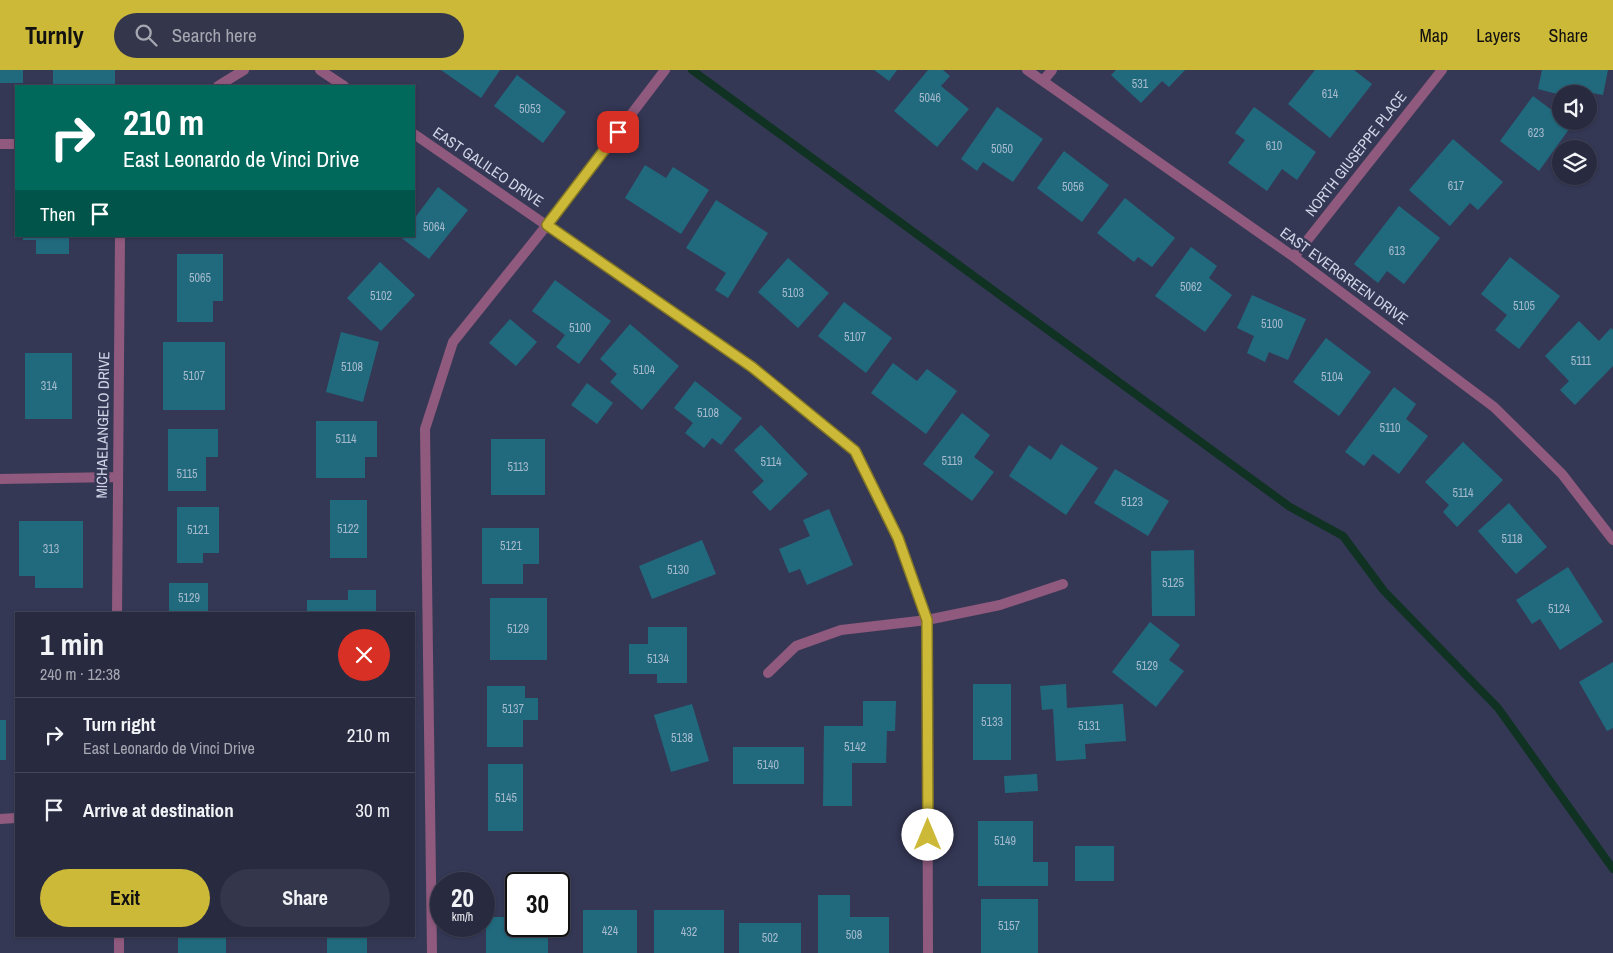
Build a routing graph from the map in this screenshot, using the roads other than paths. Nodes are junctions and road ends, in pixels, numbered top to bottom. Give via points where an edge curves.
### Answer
1 (244, 70) edge
2 (320, 70) edge
3 (665, 70) edge
4 (1027, 70) edge
5 (1052, 70) edge
6 (1442, 70) edge
7 (1043, 80) junction
8 (220, 85) edge
9 (342, 85) edge
10 (415, 135) edge
11 (0, 144) edge
12 (15, 144) edge
13 (547, 225) junction
14 (120, 237) edge
15 (1294, 257) junction
16 (117, 477) junction
17 (0, 479) edge
18 (1613, 540) edge
19 (1063, 584) dead end
20 (117, 612) edge
21 (927, 620) junction
22 (768, 673) dead end
23 (0, 818) edge
24 (15, 818) edge
25 (119, 937) edge
26 (119, 953) edge
27 (432, 953) edge
28 (928, 953) edge

1 - 8 street
2 - 9 street
3 - 13 street
4 - 7 street, EAST EVERGREEN DRIVE
5 - 7 street
6 - 15 street, NORTH GIUSEPPE PLACE
7 - 15 street, EAST EVERGREEN DRIVE
10 - 13 street, EAST GALILEO DRIVE
11 - 12 street
13 - 21 street, EAST GALILEO DRIVE via 752,367 855,451 898,538
13 - 27 street via 453,342 425,429
14 - 16 street, MICHAELANGELO DRIVE
15 - 18 street, EAST EVERGREEN DRIVE via 1494,407 1562,474
16 - 17 street
16 - 20 street, MICHAELANGELO DRIVE
19 - 21 street via 1000,605
21 - 22 street via 841,630 805,642 796,646
21 - 28 street, EAST GALILEO DRIVE
23 - 24 street
25 - 26 street

